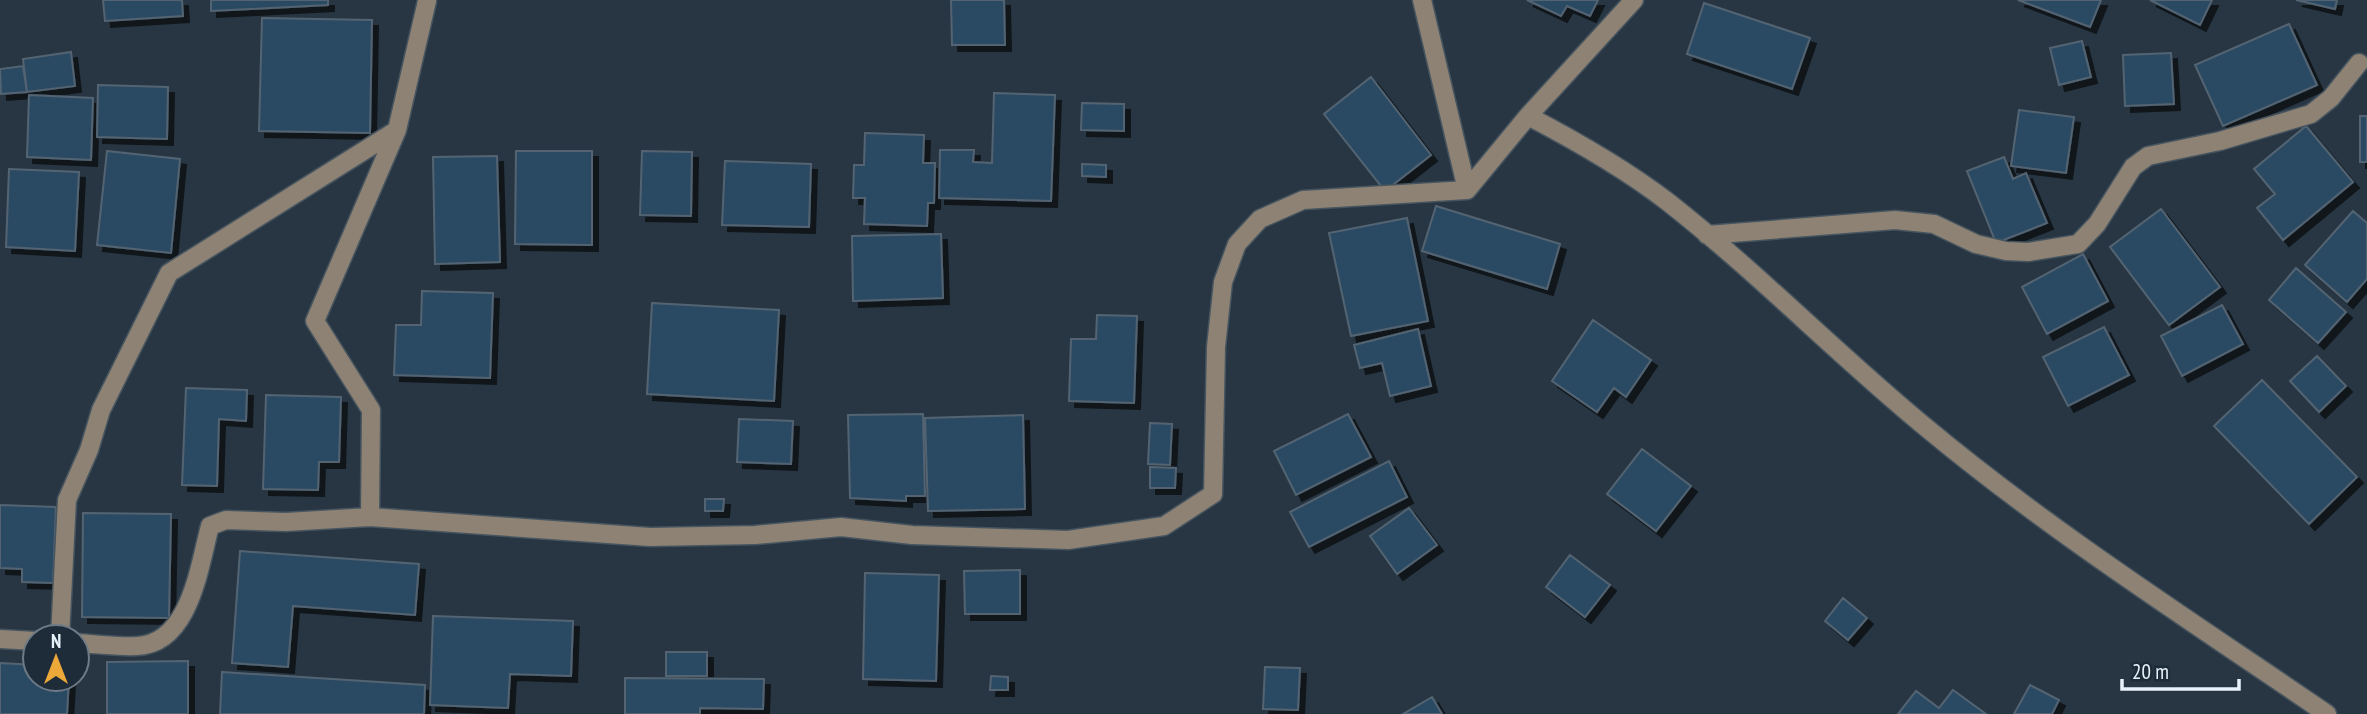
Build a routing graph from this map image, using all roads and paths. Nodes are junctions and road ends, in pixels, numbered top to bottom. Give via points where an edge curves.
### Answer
1 (1422, 0) edge
2 (1634, 0) edge
3 (427, 1) edge
4 (2358, 63) dead end
5 (1528, 116) junction
6 (397, 130) junction
7 (1467, 190) junction
8 (1707, 235) junction
9 (370, 516) junction
10 (61, 623) edge
11 (0, 639) edge
12 (21, 640) edge
13 (91, 644) edge
14 (2327, 714) edge

1 - 7 street
2 - 5 street
3 - 6 street
4 - 8 street via 2331,98 2311,114 2148,156 2133,167 2097,224 2078,244 2006,251 1976,244 1934,224 1895,220
5 - 7 street
5 - 8 street via 1576,141 1665,200
6 - 9 street via 315,321 370,410
6 - 10 street via 169,272 101,410 67,500
7 - 9 street via 1303,200 1260,219 1237,244 1223,282 1216,346 1213,494 1164,526 1068,540 841,527 650,537
8 - 14 street via 1923,425 2088,548
9 - 13 street via 286,522 226,520 210,526 184,612 167,636 139,647
11 - 12 street

